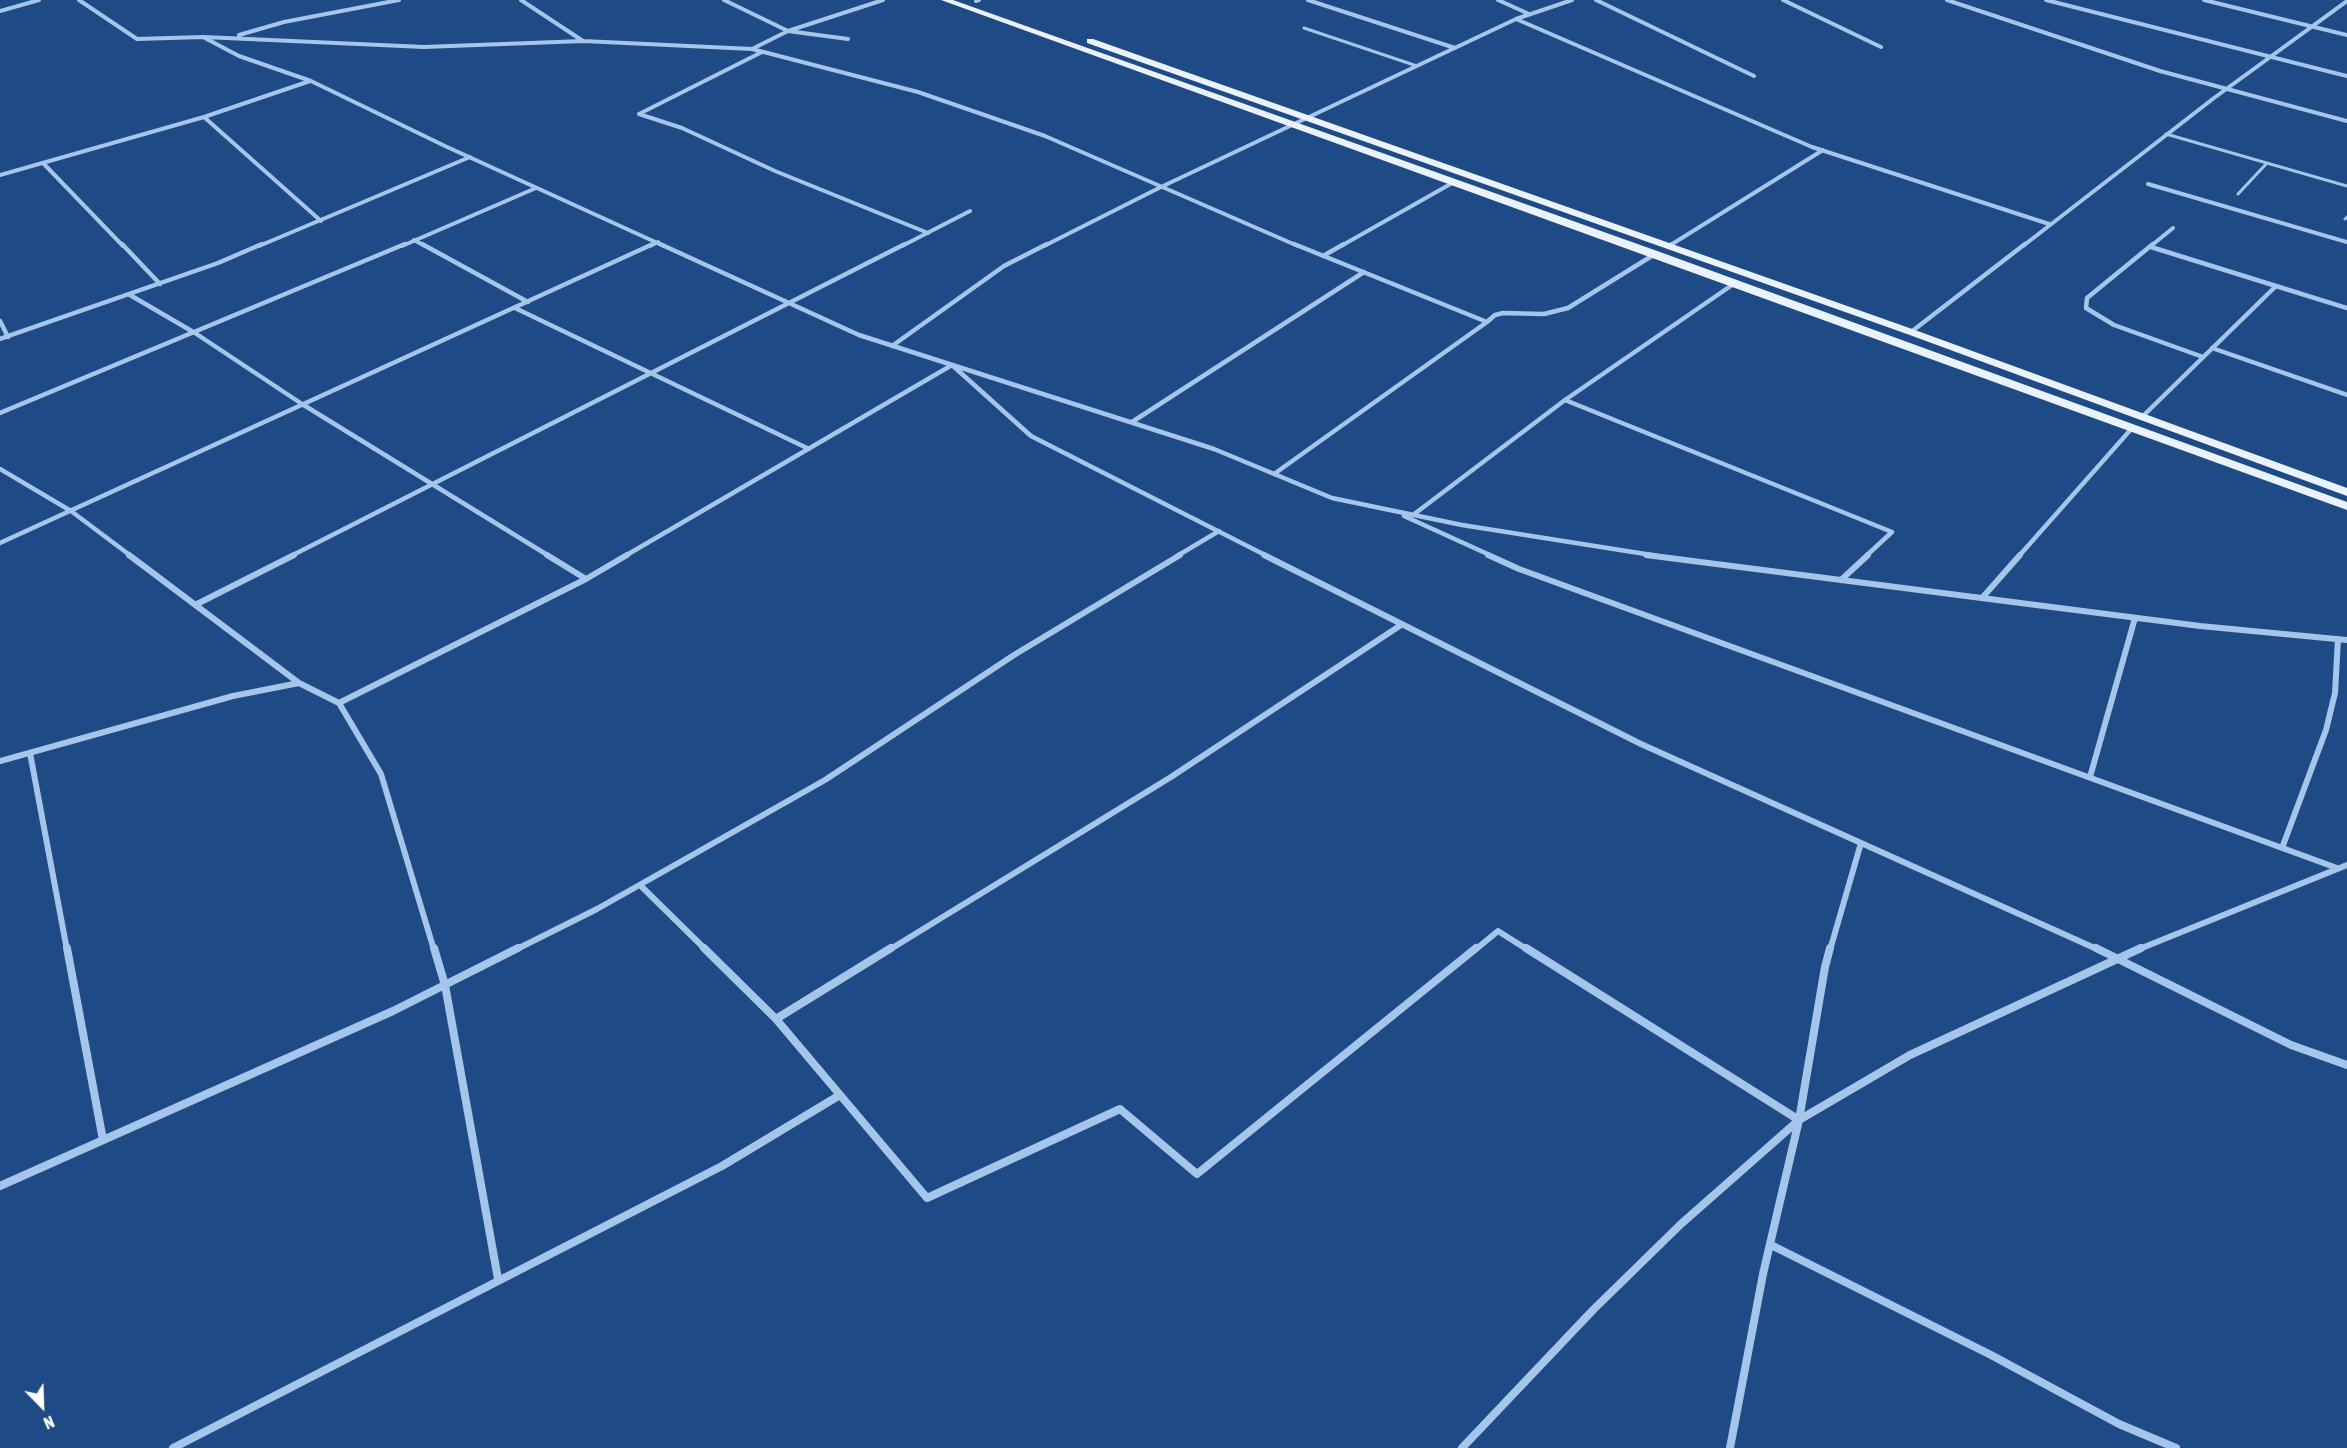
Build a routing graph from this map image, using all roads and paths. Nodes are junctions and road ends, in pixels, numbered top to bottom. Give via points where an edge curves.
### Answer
1 (39, 0) edge
2 (79, 0) edge
3 (399, 0) edge
4 (521, 0) edge
5 (724, 0) edge
6 (883, 0) edge
7 (945, 0) edge
8 (976, 0) edge
9 (1308, 0) edge
10 (1498, 0) edge
11 (1572, 0) edge
12 (1596, 0) edge
13 (1783, 0) edge
14 (1947, 0) edge
15 (2046, 0) edge
16 (2204, 0) edge
17 (2347, 1) edge
18 (0, 11) edge
19 (1530, 15) junction
20 (1516, 19) junction
21 (2313, 27) junction
22 (1304, 28) dead end
23 (788, 31) junction
24 (2347, 35) edge
25 (203, 37) junction
26 (233, 37) junction
27 (848, 39) dead end
28 (583, 41) junction
29 (1881, 47) dead end
30 (1455, 48) junction
31 (752, 49) junction
32 (762, 52) junction
33 (2271, 57) junction
34 (1417, 66) junction
35 (1754, 76) dead end
36 (2347, 76) edge
37 (311, 81) junction
38 (2225, 90) junction
39 (204, 117) junction
40 (1307, 118) junction
41 (2347, 121) edge
42 (1293, 124) junction
43 (2166, 134) junction
44 (1823, 150) junction
45 (470, 158) junction
46 (43, 163) junction
47 (2267, 163) junction
48 (0, 176) edge
49 (1454, 182) junction
50 (2148, 184) dead end
51 (2347, 186) edge
52 (1161, 187) junction
53 (536, 188) junction
54 (2238, 194) dead end
55 (970, 211) dead end
56 (321, 220) junction
57 (2049, 224) junction
58 (2173, 228) dead end
59 (928, 232) junction
60 (414, 240) junction
61 (658, 242) junction
62 (2347, 242) edge
63 (1668, 246) junction
64 (2151, 247) junction
65 (1656, 254) junction
66 (1323, 256) junction
67 (1364, 273) junction
68 (1735, 283) junction
69 (160, 284) junction
70 (2276, 286) junction
71 (130, 295) junction
72 (528, 302) junction
73 (790, 303) junction
74 (515, 308) junction
75 (2347, 308) edge
76 (0, 321) edge
77 (1487, 322) junction
78 (1911, 332) junction
79 (195, 333) junction
80 (8, 337) junction
81 (0, 339) edge
82 (892, 346) junction
83 (2212, 348) junction
84 (2203, 357) junction
85 (952, 365) junction
86 (650, 374) junction
87 (2347, 395) edge
88 (1565, 400) junction
89 (302, 404) junction
90 (0, 412) edge
91 (2143, 416) junction
92 (1132, 422) junction
93 (2133, 427) junction
94 (809, 449) junction
95 (0, 470) edge
96 (1274, 474) junction
97 (434, 483) junction
98 (2347, 492) edge
99 (2347, 506) edge
100 (71, 511) junction
101 (1394, 511) junction
102 (1413, 515) junction
103 (1219, 531) junction
104 (0, 543) edge
105 (586, 579) junction
106 (1841, 580) junction
107 (1982, 598) junction
108 (195, 605) junction
109 (2135, 618) junction
110 (1401, 626) junction
111 (2338, 639) junction
112 (2347, 640) edge
113 (299, 683) junction
114 (339, 703) junction
115 (30, 753) junction
116 (0, 761) edge
117 (2090, 777) junction
118 (1861, 843) junction
119 (2282, 848) junction
120 (2347, 865) edge
121 (2338, 868) junction
122 (640, 885) junction
123 (2117, 958) junction
124 (445, 985) junction
125 (776, 1019) junction
126 (2347, 1065) edge
127 (840, 1095) junction
128 (1799, 1120) junction
129 (103, 1140) junction
130 (0, 1186) edge
131 (1771, 1245) junction
132 (498, 1279) junction
133 (173, 1448) edge
134 (1462, 1448) edge
135 (1730, 1448) edge
136 (2176, 1448) edge

1 - 18 street
2 - 25 street via 137,39
3 - 26 street via 284,22
4 - 28 street
5 - 23 street
6 - 23 street
7 - 42 main road
8 - 40 main road
9 - 30 street
10 - 19 street
11 - 19 street
12 - 35 street
13 - 29 street
14 - 38 street
15 - 33 street
16 - 21 street
17 - 21 street
19 - 20 street
20 - 30 street
20 - 44 street
21 - 24 street
21 - 33 street
22 - 34 lane
23 - 27 street
23 - 31 street
25 - 26 street
25 - 37 street via 239,56
26 - 28 street via 424,47
28 - 31 street
30 - 34 street
31 - 32 street
32 - 52 street via 918,92 1045,136
32 - 59 street via 639,114 682,128 775,171
33 - 36 street
33 - 38 street
34 - 40 street
37 - 39 street
37 - 45 street
38 - 41 street
38 - 43 street
39 - 46 street
39 - 56 street
40 - 42 street
40 - 63 main road
42 - 49 main road
42 - 52 street
43 - 47 lane
43 - 57 street
44 - 57 street
44 - 63 street
45 - 53 street
45 - 56 street
46 - 48 street
46 - 69 street
47 - 51 lane
47 - 54 lane
49 - 65 main road
49 - 66 street
50 - 62 street
52 - 66 street
52 - 82 street via 1004,266
53 - 60 street
53 - 61 street
55 - 59 street
56 - 69 street
57 - 78 street
58 - 64 street
59 - 73 street
60 - 72 street
60 - 79 street
61 - 72 street
61 - 73 street
63 - 78 main road
64 - 70 street
64 - 84 street via 2088,298 2086,308 2114,325
65 - 68 main road
65 - 77 street via 1568,308 1544,314 1503,313
66 - 67 street
67 - 77 street
67 - 92 street
68 - 88 street
68 - 93 main road
69 - 71 street
70 - 75 street
70 - 83 street
71 - 79 street
71 - 80 street
72 - 74 street
73 - 82 street
73 - 86 street
74 - 86 street
74 - 89 street
76 - 80 street
77 - 96 street
78 - 91 main road
79 - 89 street
79 - 90 street
80 - 81 street
82 - 85 street
83 - 84 street
83 - 87 street
84 - 91 street
85 - 92 street
85 - 94 street
85 - 103 street via 1031,436
86 - 94 street
86 - 97 street
88 - 102 street
88 - 106 street via 1892,532
89 - 97 street
89 - 100 street
91 - 98 main road
92 - 96 street
93 - 99 main road
93 - 107 street
94 - 105 street
95 - 100 street
96 - 101 street via 1332,498
97 - 105 street
97 - 108 street
100 - 104 street
100 - 108 street
101 - 102 street
101 - 117 street via 1519,569
102 - 106 street via 1647,555
103 - 110 street
103 - 122 street via 1014,655 825,780
105 - 114 street
106 - 107 street
107 - 109 street
108 - 113 street
109 - 111 street
109 - 117 street
110 - 118 street via 1641,744
110 - 125 street via 1171,777
111 - 112 street
111 - 119 street via 2335,693 2326,730
113 - 114 street
113 - 115 street via 233,696
114 - 124 street via 381,774
115 - 116 street
115 - 129 street
117 - 119 street
118 - 123 street
118 - 128 street via 1825,968
119 - 121 street
120 - 121 street
121 - 123 street
122 - 124 street
122 - 125 street
123 - 126 street via 2291,1045
123 - 128 street via 1910,1055
124 - 129 street
124 - 132 street
125 - 127 street
127 - 128 street via 927,1198 1120,1108 1197,1174 1498,931
127 - 132 street via 722,1166
128 - 131 street
128 - 134 street via 1681,1224
129 - 130 street
131 - 135 street
131 - 136 street via 2119,1424
132 - 133 street

